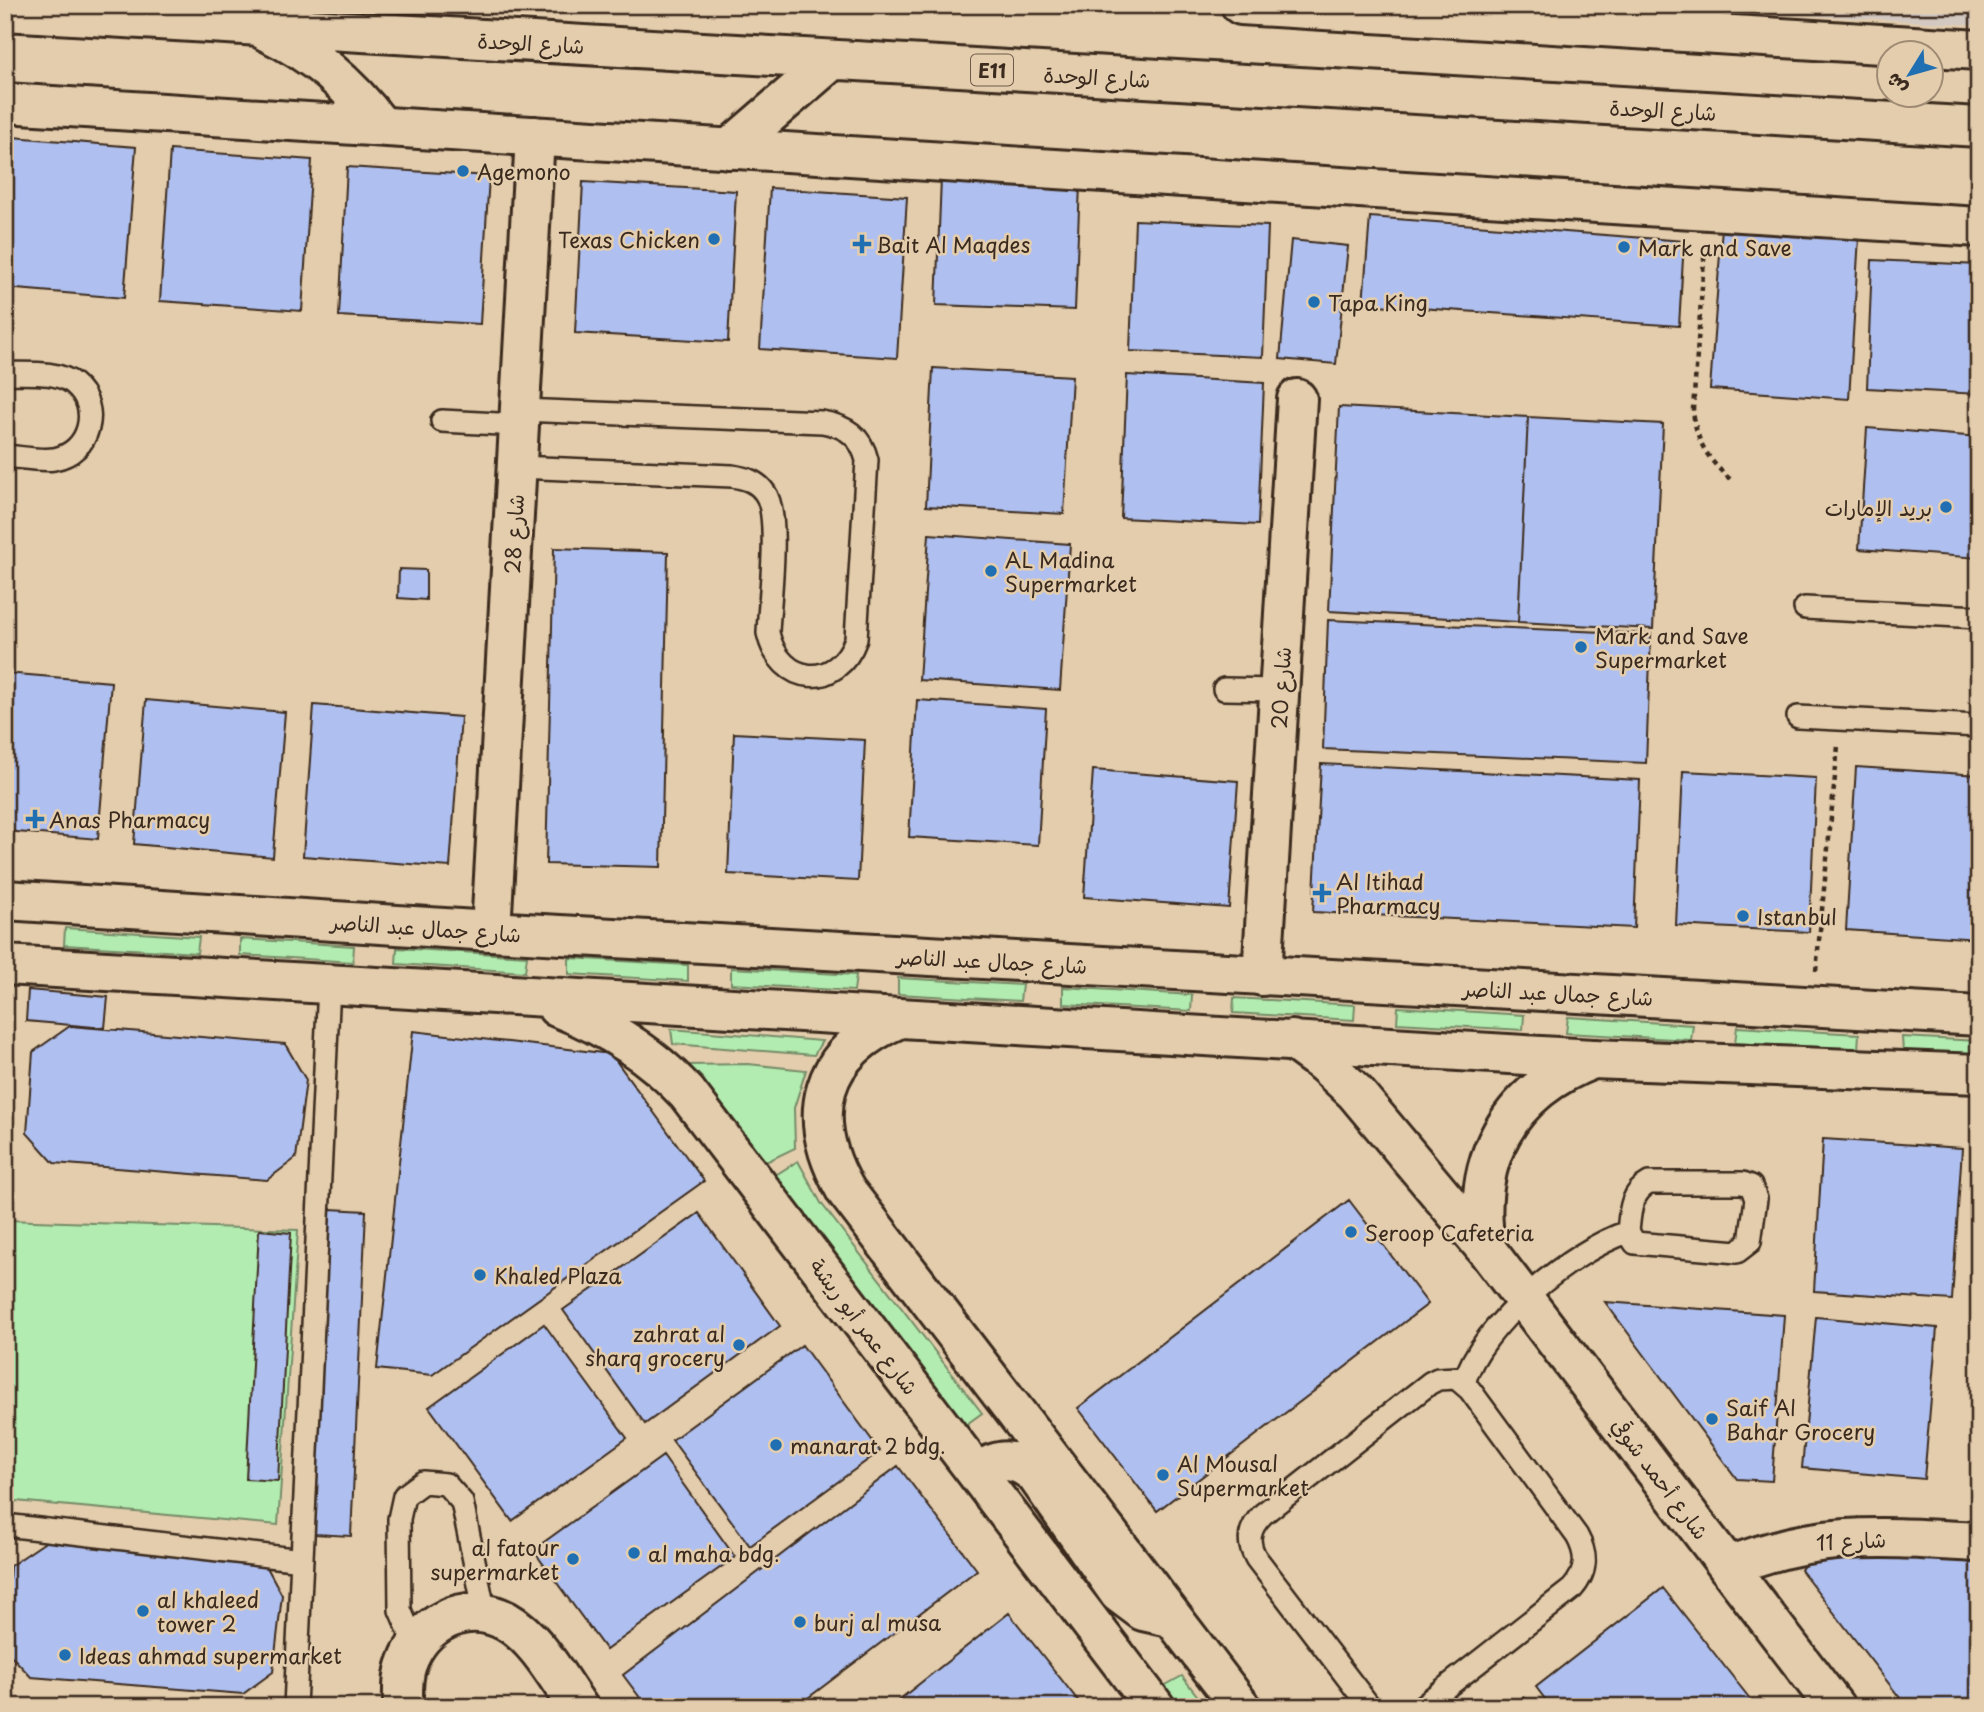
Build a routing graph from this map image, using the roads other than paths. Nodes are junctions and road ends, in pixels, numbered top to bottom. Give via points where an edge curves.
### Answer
1 (1241, 5) edge
2 (1286, 6) edge
3 (5, 11) edge
4 (255, 26) junction
5 (1979, 50) edge
6 (832, 60) junction
7 (5, 103) edge
8 (381, 126) junction
9 (1979, 127) edge
10 (535, 136) junction
11 (729, 149) junction
12 (1979, 227) edge
13 (5, 373) edge
14 (1297, 399) dead end
15 (519, 417) junction
16 (442, 421) dead end
17 (5, 456) edge
18 (517, 467) junction
19 (1805, 608) dead end
20 (1979, 617) edge
21 (1224, 689) dead end
22 (1279, 690) junction
23 (1798, 717) dead end
24 (1979, 726) edge
25 (5, 900) edge
26 (491, 931) junction
27 (5, 965) edge
28 (1262, 976) junction
29 (329, 985) junction
30 (532, 997) junction
31 (1979, 1016) edge
32 (900, 1018) junction
33 (1292, 1040) junction
34 (1593, 1059) junction
35 (1979, 1074) edge
36 (1628, 1232) junction
37 (1486, 1249) junction
38 (1524, 1298) junction
39 (1464, 1383) junction
40 (978, 1474) junction
41 (5, 1525) edge
42 (1979, 1542) edge
43 (302, 1560) junction
44 (1728, 1567) junction
45 (485, 1614) junction
46 (1172, 1617) junction
47 (415, 1645) junction
48 (295, 1707) edge
49 (402, 1707) edge
50 (578, 1707) edge
51 (1155, 1707) edge
52 (1241, 1707) edge
53 (1370, 1707) edge
54 (1421, 1707) edge
55 (1835, 1707) edge

1 - 2 main road
2 - 5 main road
3 - 4 main road, شارع الوحدة / E11
4 - 6 main road, شارع الوحدة / E11
4 - 8 main road via 325,65 355,92
6 - 9 main road, شارع الوحدة / E11
6 - 11 main road
7 - 8 main road
8 - 10 main road
10 - 11 main road
10 - 15 main road, شارع 28
11 - 12 main road
13 - 17 lane via 55,376 73,384 86,398 91,418 86,437 73,452 54,459
14 - 22 main road, شارع 20
15 - 16 lane
15 - 18 main road, شارع 28
15 - 18 lane via 822,422 846,429 864,448 867,460 856,639 850,654 826,674 810,676 793,672 771,649 773,511 755,482 732,476
18 - 26 main road, شارع 28
19 - 20 lane
21 - 22 lane
22 - 28 main road, شارع 20
23 - 24 lane
25 - 26 main road, شارع جمال عبد الناصر
26 - 28 main road, شارع جمال عبد الناصر
27 - 29 main road
28 - 31 main road, شارع جمال عبد الناصر
29 - 30 main road
29 - 43 lane
30 - 32 main road
30 - 40 main road, شارع عمر أبو ريشة via 601,1026 664,1068
32 - 33 main road
32 - 46 main road via 861,1038 834,1070 822,1119 833,1169
33 - 34 main road
33 - 37 main road, شارع أحمد شوقي via 1355,1093
34 - 35 main road
34 - 37 main road via 1560,1073 1530,1095 1499,1138 1483,1192 1481,1221
36 - 36 lane via 1639,1244 1737,1252 1752,1238 1756,1194 1751,1186 1742,1184 1649,1183 1633,1199
36 - 38 lane via 1583,1252
37 - 38 main road, شارع أحمد شوقي
38 - 39 lane via 1475,1356
38 - 44 main road, شارع أحمد شوقي
39 - 53 lane via 1447,1378 1430,1383 1263,1514 1251,1530 1249,1539 1256,1558
39 - 54 lane via 1577,1536 1583,1547 1584,1569 1572,1588
40 - 46 main road via 1001,1461 1026,1466 1119,1593 1143,1611
40 - 51 main road, شارع عمر أبو ريشة
41 - 43 lane
42 - 44 main road, شارع 11 via 1828,1538 1761,1553
43 - 48 lane
44 - 55 main road, شارع أحمد شوقي
45 - 47 main road via 445,1618
45 - 47 lane via 463,1502 446,1484 423,1482 404,1496 399,1519 400,1610
45 - 50 main road via 506,1621 536,1649
46 - 52 main road
47 - 49 main road via 405,1667

